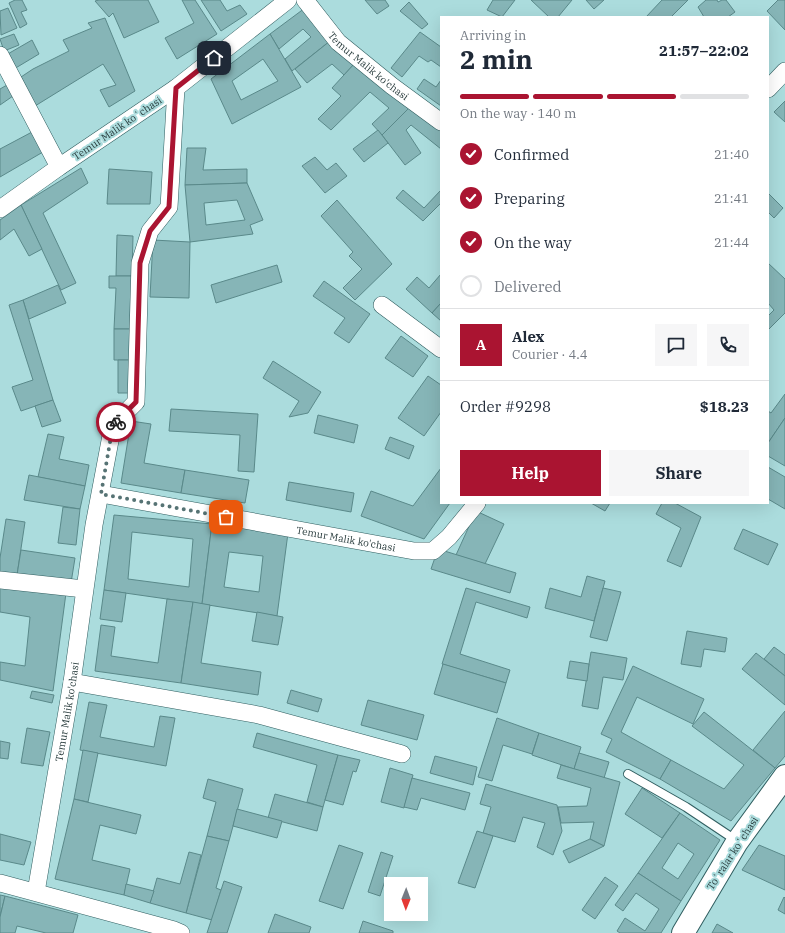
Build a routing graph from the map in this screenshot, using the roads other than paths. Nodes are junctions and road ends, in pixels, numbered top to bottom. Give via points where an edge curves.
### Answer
1 (288, 0) edge
2 (305, 0) edge
3 (0, 55) edge
4 (785, 71) edge
5 (176, 88) junction
6 (769, 88) edge
7 (440, 121) edge
8 (59, 167) junction
9 (0, 209) edge
10 (382, 305) dead end
11 (440, 348) edge
12 (101, 494) junction
13 (476, 504) edge
14 (0, 580) edge
15 (84, 589) junction
16 (72, 682) junction
17 (402, 754) dead end
18 (628, 774) dead end
19 (784, 777) edge
20 (737, 842) junction
21 (0, 883) edge
22 (36, 892) junction
23 (181, 933) edge
24 (683, 933) edge

1 - 5 street, Temur Malik koʻchasi
2 - 7 street, Temur Malik ko'chasi via 338,42
3 - 8 street
4 - 6 street
5 - 8 street, Temur Malik koʻchasi
5 - 12 street, Temur Malik ko'chasi via 169,207 150,231 140,263 136,402 113,425
8 - 9 street, Temur Malik koʻchasi
10 - 11 street
12 - 13 street, Temur Malik ko'chasi via 414,551 434,551
12 - 15 street, Temur Malik ko'chasi
14 - 15 street
15 - 16 street, Temur Malik ko'chasi
16 - 17 street via 259,715
16 - 22 street, Temur Malik ko'chasi
18 - 20 lane via 686,807
19 - 20 street, Toʻralar koʻchasi
20 - 24 street, Toʻralar koʻchasi
21 - 22 street
22 - 23 street

